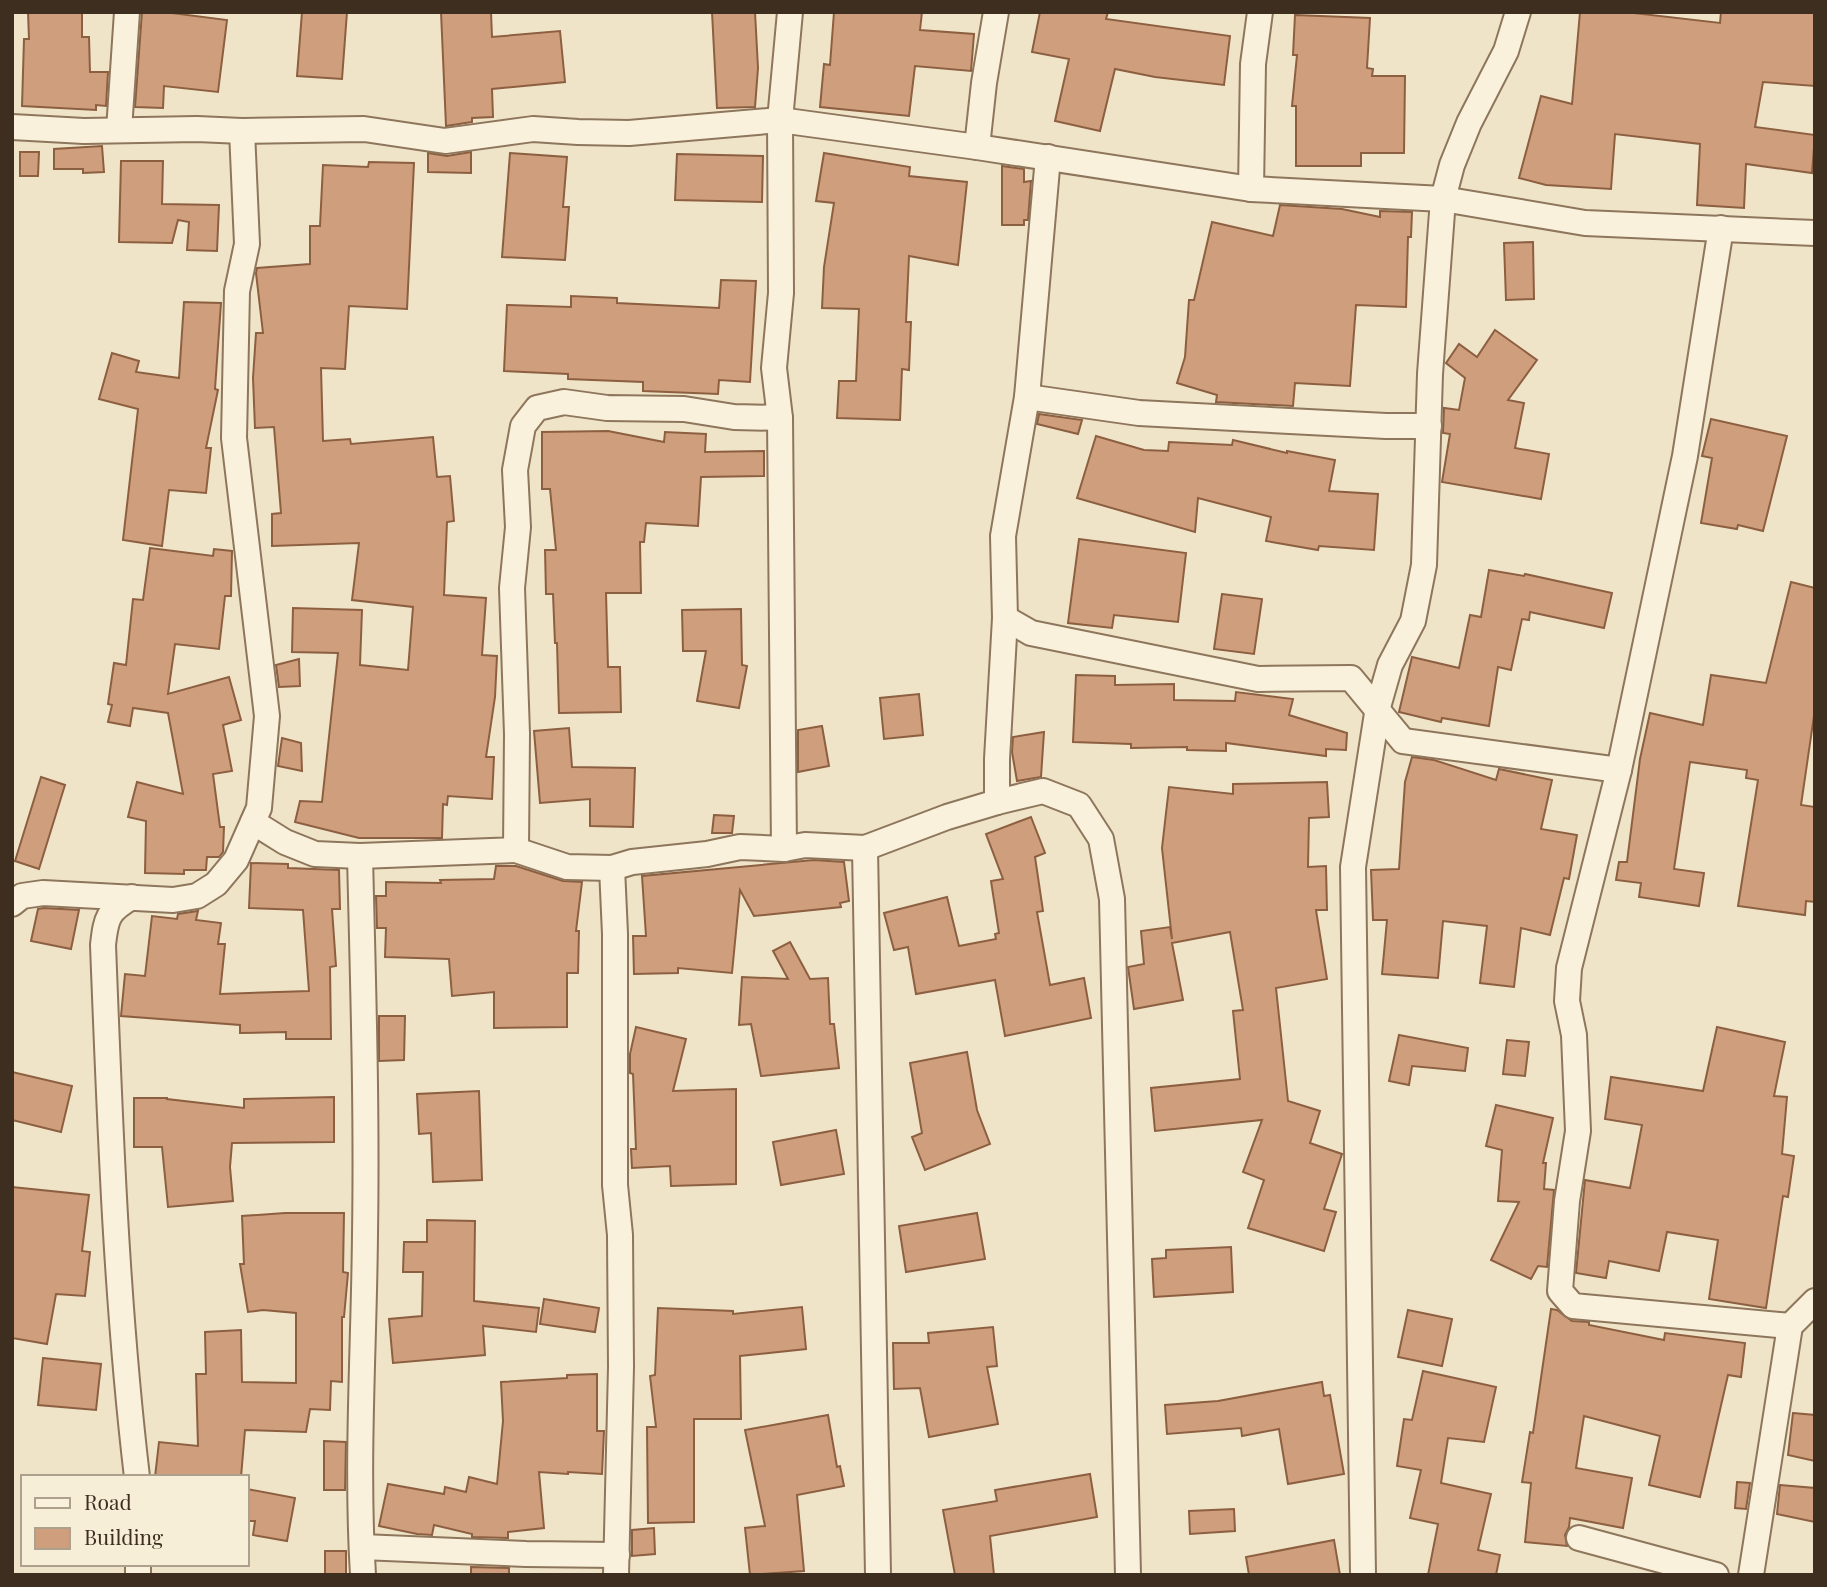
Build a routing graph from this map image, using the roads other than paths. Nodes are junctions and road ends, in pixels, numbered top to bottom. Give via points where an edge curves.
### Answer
1 (127, 12) edge
2 (790, 12) edge
3 (996, 12) edge
4 (1260, 12) edge
5 (1518, 12) edge
6 (780, 120) junction
7 (12, 127) edge
8 (119, 130) junction
9 (242, 131) junction
10 (978, 147) junction
11 (1048, 157) junction
12 (1251, 189) junction
13 (1443, 199) junction
14 (1721, 228) junction
15 (1815, 233) edge
16 (1027, 397) junction
17 (780, 418) junction
18 (1429, 426) junction
19 (1005, 618) junction
20 (1378, 707) junction
21 (1619, 770) junction
22 (998, 802) junction
23 (253, 822) junction
24 (865, 848) junction
25 (784, 849) junction
26 (516, 850) junction
27 (360, 856) junction
28 (612, 868) junction
29 (132, 897) junction
30 (12, 904) edge
31 (1815, 1301) edge
32 (1790, 1326) junction
33 (137, 1475) edge
34 (1579, 1538) dead end
35 (362, 1547) junction
36 (617, 1565) edge
37 (363, 1575) edge
38 (878, 1575) edge
39 (1128, 1575) edge
40 (1363, 1575) edge
41 (1716, 1575) edge
42 (1751, 1575) edge

1 - 8 street
2 - 6 street
3 - 10 street
4 - 12 street via 1253,64
5 - 13 street via 1506,51 1452,165
6 - 9 street via 628,133 533,129 445,141 364,129
6 - 10 street
6 - 17 street via 781,293 774,368
7 - 8 street
8 - 9 street
9 - 23 street via 247,244 237,291 234,438 267,716 261,795
10 - 11 street
11 - 12 street
11 - 16 street
12 - 13 street
13 - 14 street via 1585,223
13 - 18 street
14 - 15 street
14 - 21 street via 1685,456
16 - 18 street via 1139,413
16 - 19 street via 1003,536
17 - 25 street
17 - 26 street via 564,402 537,408 523,426 515,470 518,527 512,588
18 - 20 street via 1424,565 1413,621 1390,664
19 - 20 street via 1031,633 1258,679 1351,678
19 - 22 street
20 - 21 street via 1403,741
20 - 40 street via 1353,867
21 - 32 street via 1569,968 1567,1001 1574,1035 1578,1132 1560,1291 1573,1306
22 - 24 street
22 - 39 street via 1043,790 1079,805 1101,839 1112,899
23 - 27 street via 315,854
23 - 29 street via 236,860 216,884 197,896 173,900
24 - 25 street via 806,845
24 - 38 street
25 - 28 street via 740,847
26 - 27 street
26 - 28 street via 567,867
27 - 35 street via 366,1137
28 - 36 street via 621,1367
29 - 30 street via 43,893 22,896
29 - 33 street via 113,908 105,923 103,945 113,1215
31 - 32 street
32 - 42 street
34 - 41 street
35 - 36 street via 526,1554
35 - 37 street

